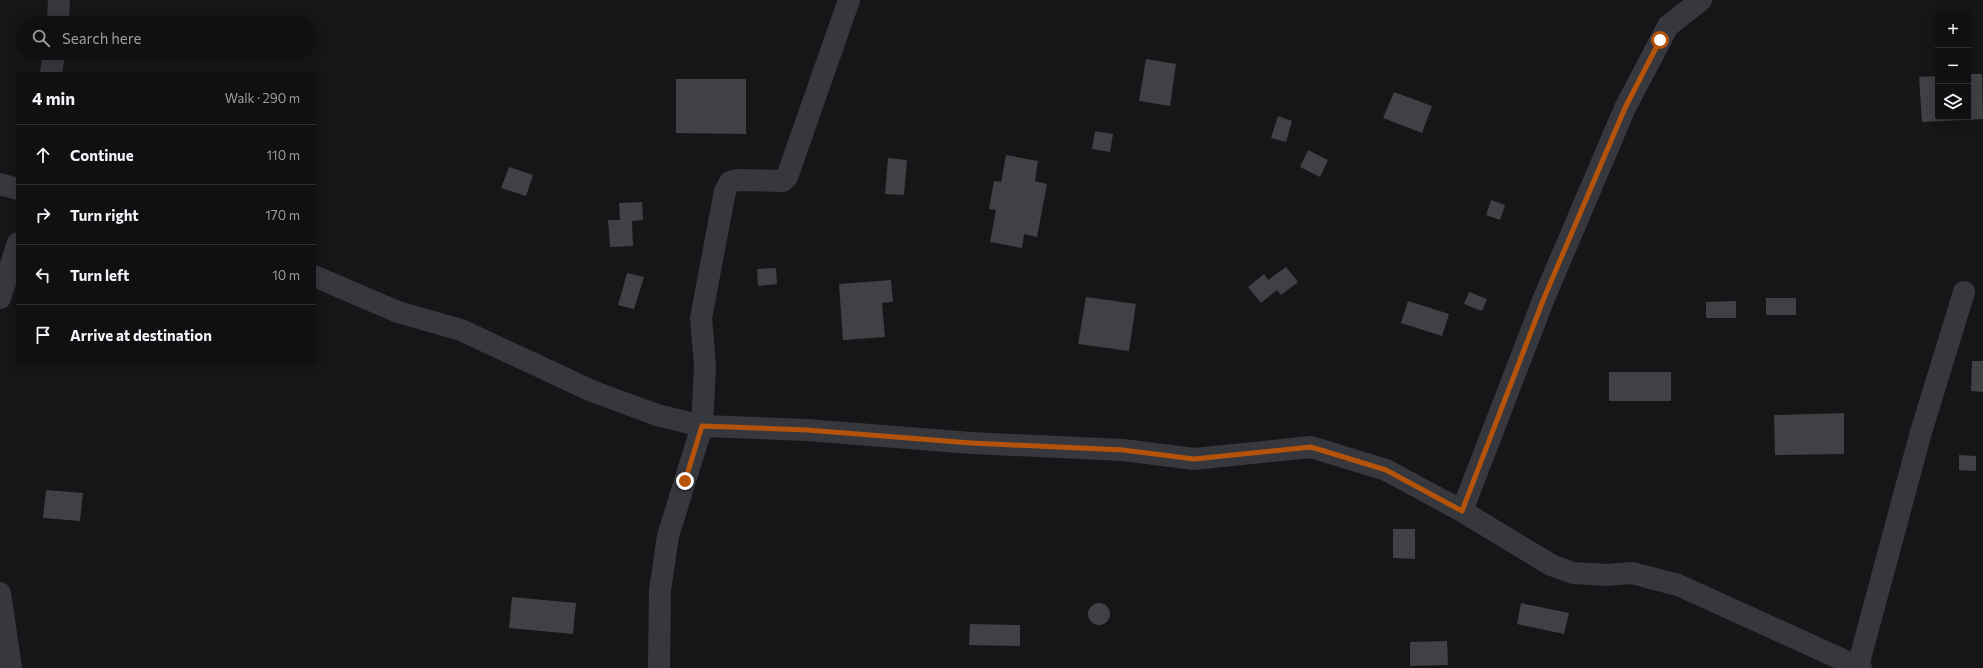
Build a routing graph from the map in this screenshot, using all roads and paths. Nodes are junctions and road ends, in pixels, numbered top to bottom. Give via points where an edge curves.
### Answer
1 (59, 0) edge
2 (849, 0) edge
3 (1701, 0) edge
4 (58, 16) edge
5 (53, 60) edge
6 (51, 72) edge
7 (0, 184) edge
8 (16, 188) edge
9 (16, 249) edge
10 (316, 277) edge
11 (1964, 292) dead end
12 (0, 298) edge
13 (702, 426) junction
14 (1462, 511) junction
15 (0, 593) edge
16 (1859, 667) edge
17 (11, 668) edge
18 (659, 668) edge

1 - 4 street
2 - 13 street via 787,177 783,181 738,180 730,182 725,191 701,318 705,366
3 - 14 street via 1668,26 1625,108 1544,298
5 - 6 street
7 - 8 street
9 - 12 street
10 - 13 street via 398,312 461,330 599,394 657,415
11 - 16 street via 1921,432
13 - 14 street via 1123,450 1194,459 1311,447 1386,470
13 - 18 street via 668,536 660,590
14 - 16 street via 1551,565 1573,573 1632,573 1678,584
15 - 17 street

